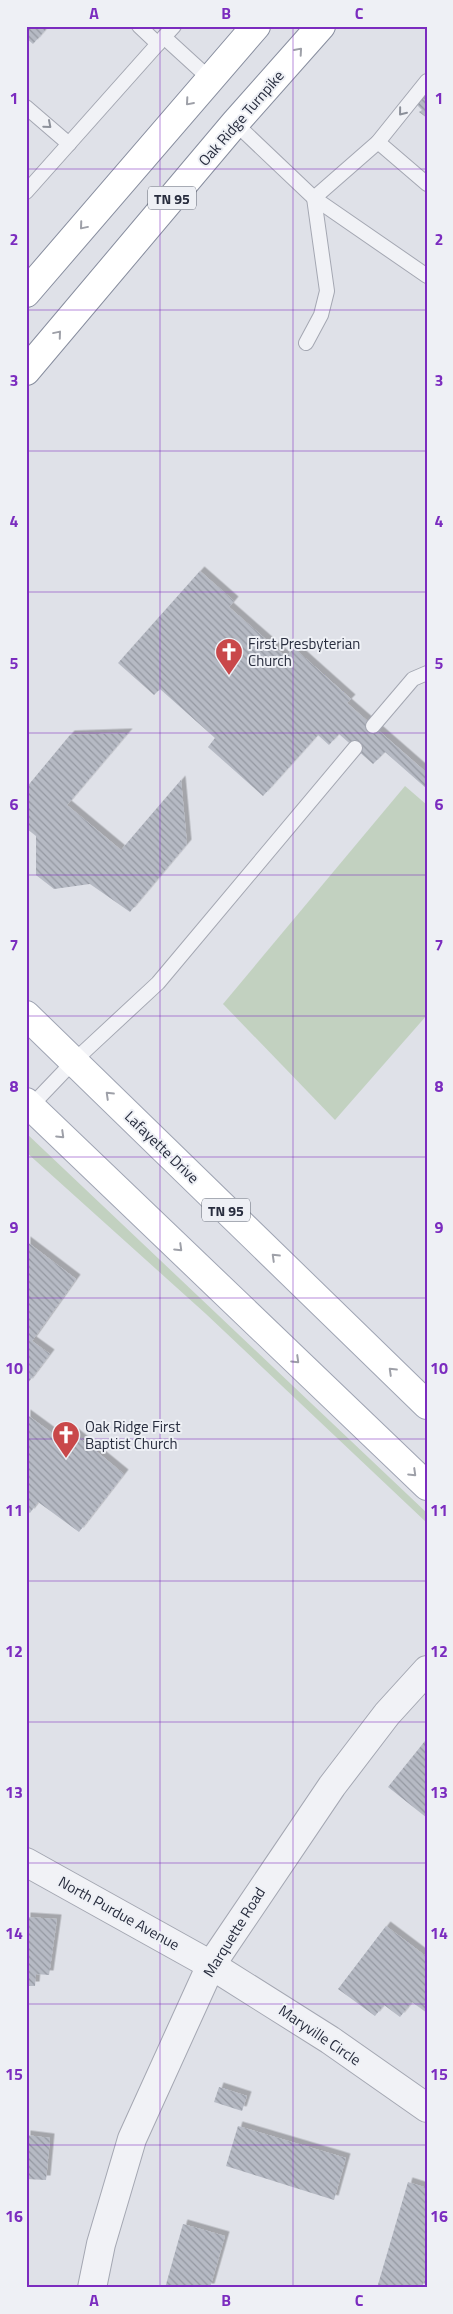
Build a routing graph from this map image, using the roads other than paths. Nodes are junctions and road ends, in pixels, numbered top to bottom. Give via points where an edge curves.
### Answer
1 (138, 26) edge
2 (174, 26) edge
3 (256, 26) edge
4 (321, 26) edge
5 (161, 41) junction
6 (210, 79) junction
7 (427, 81) edge
8 (26, 107) edge
9 (235, 124) junction
10 (378, 142) junction
11 (69, 144) junction
12 (427, 184) edge
13 (26, 192) edge
14 (314, 198) junction
15 (427, 276) edge
16 (26, 293) edge
17 (306, 344) dead end
18 (26, 372) edge
19 (427, 673) edge
20 (374, 726) dead end
21 (355, 748) dead end
22 (26, 1015) edge
23 (74, 1061) junction
24 (28, 1104) edge
25 (427, 1405) edge
26 (427, 1486) edge
27 (427, 1670) edge
28 (26, 1862) edge
29 (211, 1964) junction
30 (427, 2108) edge
31 (92, 2288) edge

1 - 5 lane
2 - 5 lane
3 - 6 main road
9 -> 4 main road, Oak Ridge Turnpike / TN 95
5 - 6 lane
5 - 11 lane
6 -> 16 main road
7 -> 10 lane
8 -> 11 lane
9 - 14 lane
18 -> 9 main road, Oak Ridge Turnpike / TN 95
10 - 12 lane
10 - 14 lane
11 - 13 lane
14 - 15 lane
14 - 17 lane via 327,291 321,315
19 - 20 lane via 413,679
21 - 23 lane via 158,983
22 - 23 main road, Lafayette Drive / TN 95
23 - 24 lane
25 -> 23 main road, Lafayette Drive / TN 95
24 -> 26 main road
27 - 29 street, Marquette Road via 387,1714 332,1786
28 - 29 street, North Purdue Avenue
29 - 30 street, Maryville Circle via 330,2040
29 - 31 street, Marquette Road via 132,2139 101,2244

